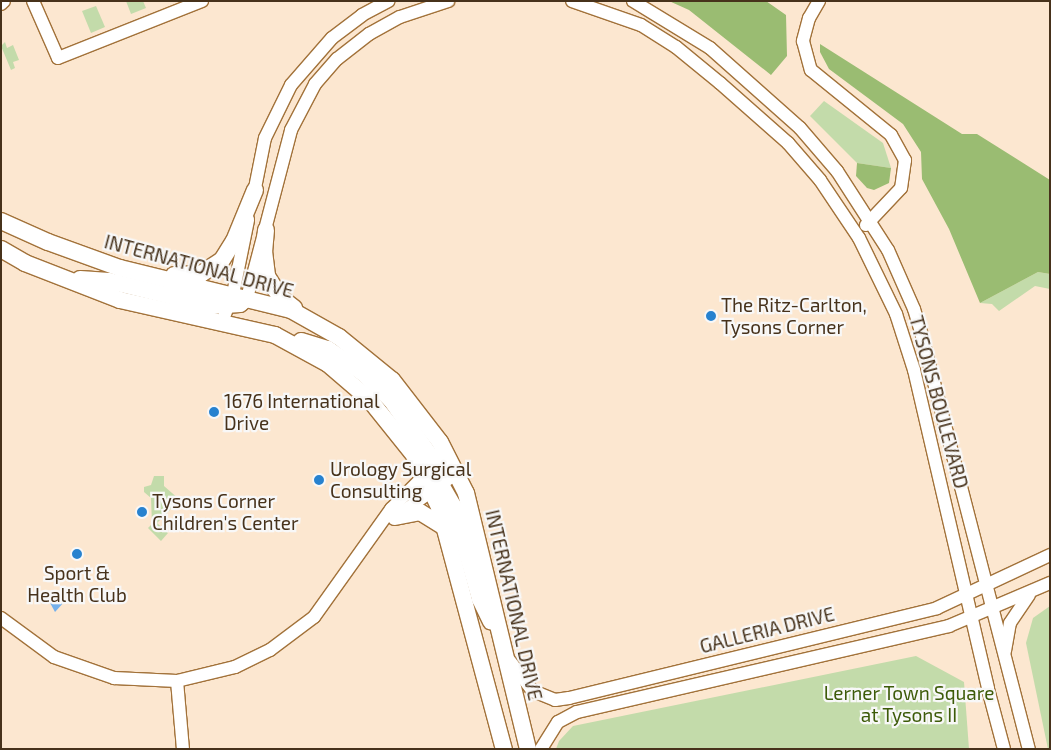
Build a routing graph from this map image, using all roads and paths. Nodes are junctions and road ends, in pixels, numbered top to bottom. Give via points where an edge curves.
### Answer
1 (33, 1) edge
2 (202, 1) edge
3 (388, 1) edge
4 (392, 1) edge
5 (448, 1) edge
6 (572, 1) edge
7 (633, 1) edge
8 (819, 1) edge
9 (400, 17) junction
10 (255, 190) junction
11 (846, 216) junction
12 (869, 219) junction
13 (1, 221) edge
14 (266, 230) junction
15 (859, 238) junction
16 (1, 249) edge
17 (120, 268) junction
18 (63, 278) junction
19 (236, 300) junction
20 (304, 316) junction
21 (222, 322) junction
22 (284, 339) junction
23 (449, 466) junction
24 (432, 482) junction
25 (395, 517) junction
26 (444, 527) junction
27 (377, 531) junction
28 (1050, 555) edge
29 (1050, 583) edge
30 (986, 586) junction
31 (1030, 593) junction
32 (968, 595) junction
33 (991, 609) junction
34 (1, 618) edge
35 (973, 618) junction
36 (503, 644) junction
37 (1005, 661) junction
38 (177, 681) junction
39 (183, 749) edge
40 (504, 749) edge
41 (528, 749) edge
42 (541, 749) edge
43 (1004, 749) edge
44 (1029, 749) edge

1 - 2 street via 58,58
3 - 10 street via 362,15 332,38 290,85 266,138
4 - 9 street
5 - 9 street
6 - 11 street, TYSONS BOULEVARD via 640,25 676,47 788,144
7 - 12 street, TYSONS BOULEVARD via 688,32 736,68 777,105 837,171
8 - 12 street via 805,31 804,51 811,70 891,135 903,151 906,170 901,188
9 - 14 street via 345,52 315,84 291,130
10 - 17 main road via 234,241 222,260 212,268 191,276
10 - 19 street
11 - 12 street
11 - 15 street, TYSONS BOULEVARD
12 - 15 street
12 - 30 street, TYSONS BOULEVARD via 888,250 914,310
13 - 17 main road, INTERNATIONAL DRIVE
14 - 19 street
14 - 20 main road via 264,260 271,285 280,297
15 - 32 street, TYSONS BOULEVARD via 896,314 913,366
16 - 18 main road
17 - 19 main road, INTERNATIONAL DRIVE
18 - 19 main road via 110,281 212,306
18 - 21 main road via 120,300
19 - 20 main road, INTERNATIONAL DRIVE
19 - 21 street
20 - 23 main road, INTERNATIONAL DRIVE via 375,363 392,380 425,419
21 - 22 main road
22 - 23 main road via 328,349 363,373
22 - 24 main road via 328,364 369,399 400,435
23 - 24 street
23 - 24 street
23 - 36 main road, INTERNATIONAL DRIVE via 473,514
24 - 25 street
24 - 26 main road
24 - 27 street via 391,509
24 - 36 main road via 454,507 480,599
25 - 26 main road via 420,512
25 - 27 street
26 - 40 main road
27 - 38 street via 332,595 292,636 235,668
28 - 30 street, GALLERIA DRIVE
29 - 31 street, GALLERIA DRIVE
30 - 32 street, GALLERIA DRIVE
30 - 33 street, TYSONS BOULEVARD
31 - 33 street, GALLERIA DRIVE
31 - 37 street via 1016,610 1008,629
32 - 35 street, TYSONS BOULEVARD
32 - 36 street, GALLERIA DRIVE via 937,608 555,700 526,686
33 - 35 street, GALLERIA DRIVE
33 - 37 street, TYSONS BOULEVARD
34 - 38 street via 36,646 75,666 133,680
35 - 42 street, GALLERIA DRIVE via 577,712 558,722
35 - 43 street, TYSONS BOULEVARD
36 - 41 main road, INTERNATIONAL DRIVE
37 - 44 street, TYSONS BOULEVARD
38 - 39 street

